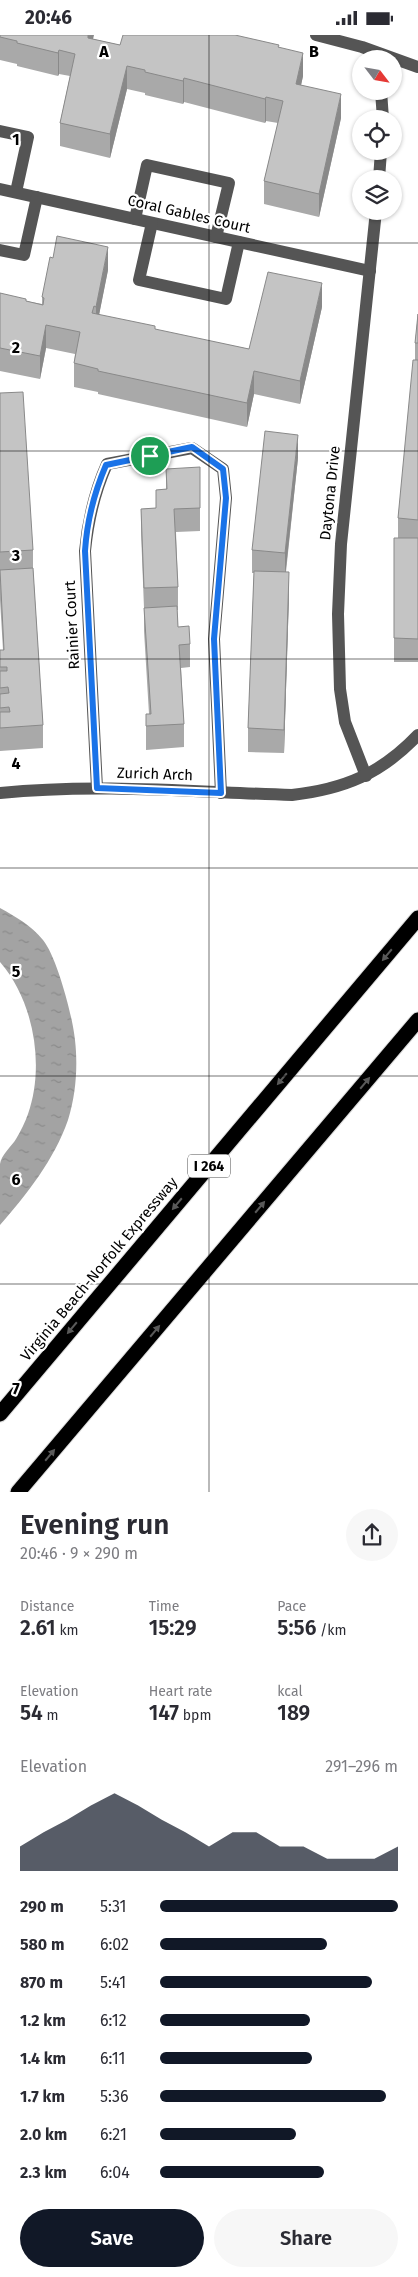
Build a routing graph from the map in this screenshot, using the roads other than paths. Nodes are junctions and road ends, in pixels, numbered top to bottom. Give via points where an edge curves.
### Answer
1 (316, 35) edge
2 (361, 41) edge
3 (418, 67) edge
4 (0, 131) edge
5 (0, 189) edge
6 (16, 192) junction
7 (37, 197) junction
8 (135, 219) junction
9 (375, 220) edge
10 (152, 223) junction
11 (216, 237) junction
12 (239, 242) junction
13 (0, 250) edge
14 (370, 271) junction
15 (418, 735) edge
16 (366, 776) junction
17 (97, 788) junction
18 (0, 793) edge
19 (221, 793) junction
20 (418, 918) edge
21 (418, 1020) edge
22 (0, 1413) edge
23 (18, 1492) edge

1 - 2 street
2 - 3 street
4 - 6 street via 28,137
5 - 6 street, Coral Gables Court
6 - 7 street, Coral Gables Court
7 - 8 street, Coral Gables Court
7 - 13 street via 24,255
8 - 10 street, Coral Gables Court
8 - 11 street via 147,165 228,183
9 - 14 street, Daytona Drive
10 - 11 street, Coral Gables Court
10 - 12 street via 139,280 226,299
11 - 12 street, Coral Gables Court
12 - 14 street, Coral Gables Court
14 - 16 street, Daytona Drive via 341,544 338,614 340,689 346,722
15 - 16 street, Zurich Arch via 392,760
16 - 19 street, Zurich Arch via 322,791 292,795
17 - 18 street, Zurich Arch
17 - 19 street, Zurich Arch
17 - 19 street, Rainier Court via 85,551 87,521 95,492 106,465 192,447 223,469 226,498 214,639
20 -> 22 highway, Virginia Beach-Norfolk Expressway / I 264
23 -> 21 highway

